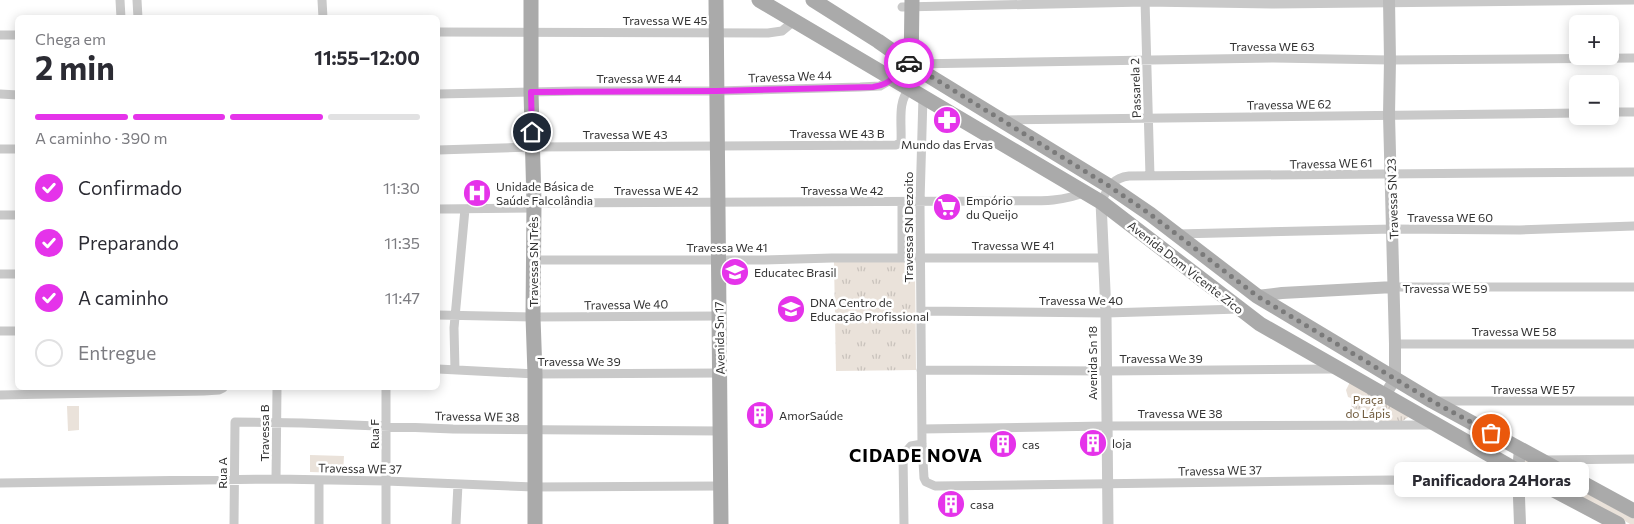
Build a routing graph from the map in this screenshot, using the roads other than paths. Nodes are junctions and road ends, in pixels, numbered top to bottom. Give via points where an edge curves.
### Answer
1 (120, 0) edge
2 (138, 0) edge
3 (322, 0) edge
4 (532, 0) edge
5 (716, 0) edge
6 (760, 0) edge
7 (813, 0) edge
8 (1634, 0) edge
9 (1145, 1) edge
10 (1389, 1) edge
11 (907, 3) edge
12 (121, 15) edge
13 (138, 15) edge
14 (323, 15) edge
15 (794, 21) junction
16 (863, 31) junction
17 (440, 32) edge
18 (532, 32) junction
19 (716, 33) junction
20 (15, 34) edge
21 (0, 35) edge
22 (847, 52) junction
23 (1634, 58) edge
24 (905, 60) junction
25 (1146, 60) junction
26 (1390, 60) junction
27 (892, 79) junction
28 (716, 91) junction
29 (531, 92) junction
30 (917, 92) junction
31 (0, 94) edge
32 (15, 94) edge
33 (440, 94) edge
34 (1619, 112) edge
35 (1634, 112) edge
36 (1569, 113) edge
37 (1389, 115) junction
38 (1148, 118) junction
39 (1002, 120) junction
40 (718, 146) junction
41 (532, 147) junction
42 (0, 149) edge
43 (15, 149) edge
44 (440, 150) edge
45 (1634, 172) edge
46 (1391, 175) junction
47 (1150, 176) junction
48 (1109, 186) junction
49 (1085, 192) junction
50 (902, 202) junction
51 (920, 202) junction
52 (1101, 202) junction
53 (718, 203) junction
54 (534, 206) junction
55 (440, 209) edge
56 (465, 209) junction
57 (15, 214) edge
58 (0, 215) edge
59 (1634, 226) edge
60 (1393, 229) junction
61 (1176, 234) junction
62 (902, 257) junction
63 (921, 258) junction
64 (1104, 258) junction
65 (534, 260) junction
66 (719, 260) junction
67 (0, 274) edge
68 (15, 274) edge
69 (1394, 287) junction
70 (1634, 287) edge
71 (1257, 296) junction
72 (1240, 309) junction
73 (921, 311) junction
74 (1106, 312) junction
75 (440, 315) edge
76 (456, 315) junction
77 (719, 316) junction
78 (533, 318) junction
79 (15, 331) edge
80 (0, 332) edge
81 (1395, 344) junction
82 (1634, 344) edge
83 (440, 369) edge
84 (1340, 369) junction
85 (455, 370) junction
86 (922, 370) junction
87 (1106, 371) junction
88 (720, 373) junction
89 (535, 374) junction
90 (1394, 378) junction
91 (219, 390) edge
92 (276, 390) edge
93 (386, 390) edge
94 (0, 395) edge
95 (1385, 395) junction
96 (1432, 401) junction
97 (1634, 401) edge
98 (235, 422) joint
99 (277, 422) junction
100 (1438, 424) junction
101 (387, 426) junction
102 (1107, 426) junction
103 (922, 429) junction
104 (535, 430) junction
105 (720, 431) junction
106 (922, 444) junction
107 (1520, 449) junction
108 (1634, 459) edge
109 (1541, 460) junction
110 (1519, 477) junction
111 (924, 478) joint
112 (276, 479) junction
113 (235, 480) junction
114 (319, 480) junction
115 (386, 481) junction
116 (0, 483) edge
117 (458, 484) junction
118 (1107, 484) junction
119 (720, 486) junction
120 (534, 487) junction
121 (1634, 511) edge
122 (234, 524) edge
123 (320, 524) edge
124 (386, 524) edge
125 (456, 524) edge
126 (534, 524) edge
127 (721, 524) edge
128 (904, 524) edge
129 (1108, 524) edge
130 (1520, 524) edge
131 (1618, 524) edge

1 - 12 street
2 - 13 street
3 - 14 street
4 - 18 main road, Travessa SN Três
5 - 19 main road, Avenida Sn 17
6 - 15 main road, Avenida Dom Vicente Zico
7 - 16 main road, Avenida Dom Vicente Zico
8 - 10 street
9 - 10 street
9 - 11 street
9 - 25 street, Passarela 2
10 - 26 main road, Travessa SN 23
11 - 24 main road
15 - 19 street, Travessa WE 45 via 774,33
15 - 22 main road, Avenida Dom Vicente Zico
16 - 22 main road via 866,45 858,51
16 - 24 main road, Avenida Dom Vicente Zico
17 - 18 street
18 - 19 street, Travessa WE 45
18 - 29 main road, Travessa SN Três
19 - 28 main road, Avenida Sn 17
20 - 21 street
22 - 27 main road, Avenida Dom Vicente Zico
23 - 26 street, Travessa WE 63
24 - 25 street, Travessa WE 63
24 - 27 main road
24 - 30 main road
24 - 39 main road, Avenida Dom Vicente Zico
25 - 26 street, Travessa WE 63
25 - 38 street, Passarela 2
26 - 37 main road, Travessa SN 23
27 - 28 street, Travessa We 44 via 873,87
27 - 30 main road, Avenida Dom Vicente Zico
28 - 29 street, Travessa WE 44
28 - 40 main road, Avenida Sn 17
29 - 33 street
29 - 41 main road, Travessa SN Três
30 - 40 street, Travessa WE 43 B via 904,96 902,100 901,137 896,145
30 - 49 main road, Avenida Dom Vicente Zico
30 - 51 street, Travessa SN Dezoito
31 - 32 street
34 - 35 street
36 - 37 street, Travessa WE 62
37 - 38 street, Travessa WE 62
37 - 46 main road, Travessa SN 23
38 - 39 street, Travessa WE 62
38 - 47 street, Passarela 2
39 - 48 main road, Avenida Dom Vicente Zico
40 - 41 street, Travessa WE 43
40 - 53 main road, Avenida Sn 17
41 - 44 street
41 - 54 main road, Travessa SN Três
42 - 43 street
45 - 46 street, Travessa WE 61
46 - 47 street, Travessa WE 61
46 - 60 main road, Travessa SN 23
47 - 48 street, Travessa WE 61 via 1117,178
48 - 52 street
48 - 61 main road, Avenida Dom Vicente Zico
49 - 51 street, Travessa We 42 via 1060,199
49 - 52 main road, Avenida Dom Vicente Zico
50 - 51 street, Travessa We 42
50 - 53 street, Travessa We 42
50 - 62 street
51 - 63 street, Travessa SN Dezoito
52 - 64 street, Avenida Sn 18
52 - 72 main road, Avenida Dom Vicente Zico
53 - 54 street, Travessa WE 42
53 - 66 main road, Avenida Sn 17
54 - 56 street
54 - 65 main road, Travessa SN Três
55 - 56 street
56 - 76 street
57 - 58 street
59 - 60 street, Travessa WE 60 via 1520,230
60 - 61 street, Travessa WE 60
60 - 69 main road, Travessa SN 23
61 - 71 main road, Avenida Dom Vicente Zico
62 - 63 street, Travessa We 41
62 - 66 street, Travessa We 41
63 - 64 street, Travessa WE 41
63 - 73 street, Travessa SN Dezoito
64 - 74 street, Avenida Sn 18
65 - 66 street, Travessa We 41
65 - 78 main road, Travessa SN Três
66 - 77 main road, Avenida Sn 17
67 - 68 street
69 - 70 street, Travessa WE 59
69 - 71 main road, Travessa WE 59
69 - 81 main road, Travessa SN 23
71 - 90 main road, Avenida Dom Vicente Zico
72 - 74 street, Travessa We 40
72 - 84 main road, Avenida Dom Vicente Zico via 1260,324
73 - 74 street, Travessa We 40
73 - 86 street, Travessa SN Dezoito
74 - 87 street, Avenida Sn 18
75 - 76 street
76 - 78 street
76 - 85 street
77 - 78 street, Travessa We 40
77 - 88 main road, Avenida Sn 17
78 - 89 main road, Travessa SN Três
79 - 80 street
81 - 82 street, Travessa WE 58
81 - 90 main road, Travessa SN 23
83 - 85 street, Travessa We 39
84 - 87 street, Travessa We 39
84 - 95 main road, Avenida Dom Vicente Zico
85 - 89 street, Travessa We 39
86 - 87 street, Travessa We 39
86 - 103 street, Travessa SN Dezoito
87 - 102 street, Avenida Sn 18
88 - 89 street, Travessa We 39
88 - 105 main road, Avenida Sn 17
89 - 104 main road, Travessa SN Três
90 - 95 main road, Travessa SN 23
90 - 96 main road, Avenida Dom Vicente Zico
91 - 94 street
92 - 99 street, Travessa B
93 - 101 street, Rua F
95 - 100 main road, Avenida Dom Vicente Zico
96 - 97 street, Travessa WE 57
96 - 107 main road, Avenida Dom Vicente Zico
98 - 99 street, Travessa WE 38
98 - 113 street, Rua A
99 - 101 street, Travessa WE 38
99 - 112 street, Travessa B
100 - 102 street, Travessa WE 38
100 - 110 main road, Avenida Dom Vicente Zico
101 - 104 street, Travessa WE 38
101 - 115 street, Rua F
102 - 103 street, Travessa WE 38
102 - 118 street, Avenida Sn 18
103 - 106 street, Travessa SN Dezoito
104 - 105 street, Travessa WE 38
104 - 120 main road, Travessa SN Três
105 - 119 main road, Avenida Sn 17
106 - 111 street, Travessa SN Dezoito
106 - 128 street via 911,446 903,455
107 - 109 main road, Avenida Dom Vicente Zico
107 - 110 main road
108 - 109 street
109 - 121 main road, Avenida Dom Vicente Zico
110 - 118 street, Travessa WE 37
110 - 130 main road
110 - 131 main road, Avenida Dom Vicente Zico
111 - 118 street, Travessa WE 37 via 935,486
112 - 113 street, Travessa WE 37
112 - 114 street, Travessa WE 37
113 - 116 street, Travessa WE 37
113 - 122 street, Rua A
114 - 115 street, Travessa WE 37
114 - 123 street
115 - 117 street, Travessa WE 37
115 - 124 street, Rua F
117 - 120 street, Travessa WE 37
117 - 125 street
118 - 129 street, Avenida Sn 18
119 - 120 street, Travessa WE 37
119 - 127 main road, Avenida Sn 17
120 - 126 main road, Travessa SN Três

